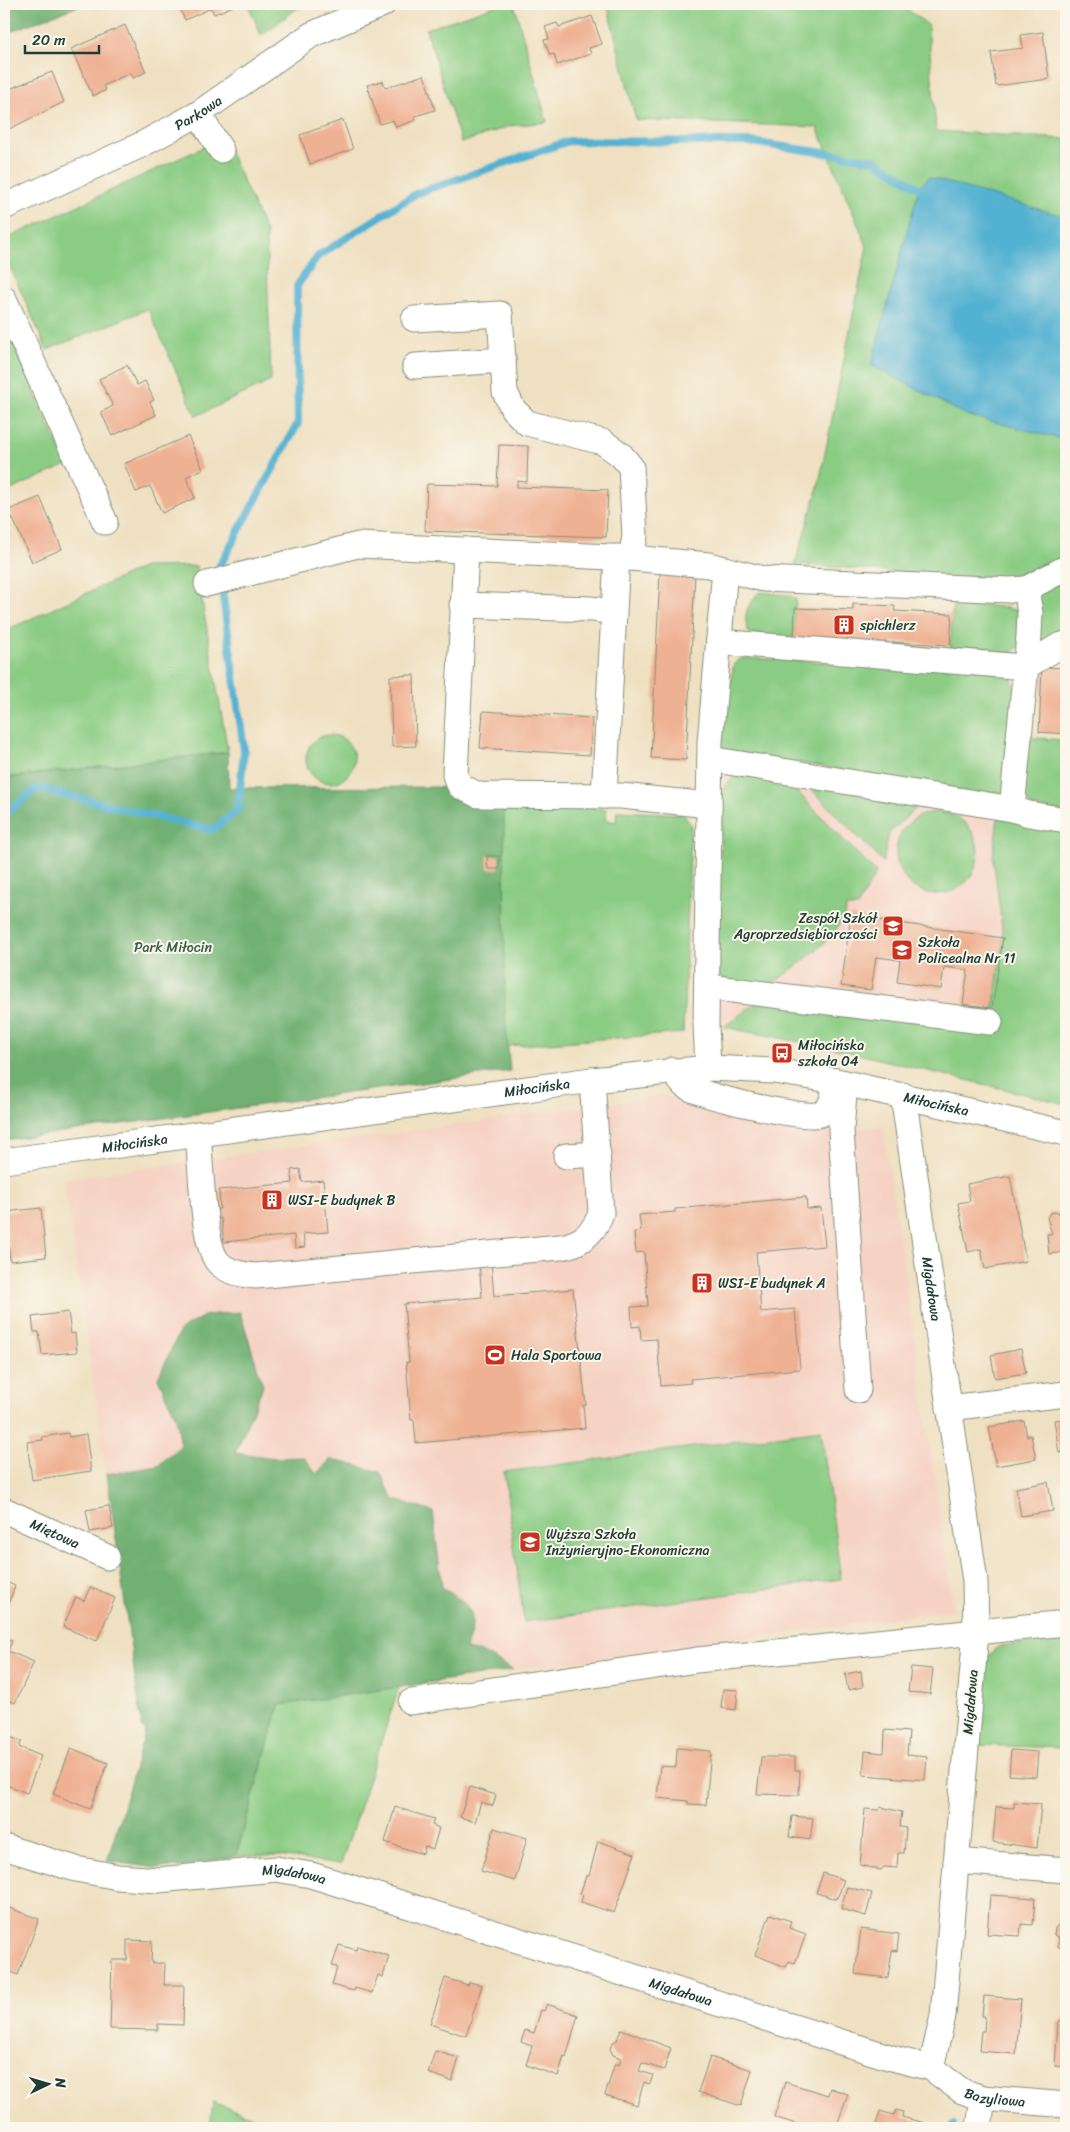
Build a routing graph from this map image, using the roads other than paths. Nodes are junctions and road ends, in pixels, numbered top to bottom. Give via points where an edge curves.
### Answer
1 (383, 4) edge
2 (198, 114) junction
3 (221, 150) dead end
4 (4, 207) edge
5 (4, 299) edge
6 (414, 319) dead end
7 (503, 360) junction
8 (415, 366) dead end
9 (105, 522) dead end
10 (466, 550) junction
11 (624, 557) junction
12 (1066, 568) edge
13 (725, 569) junction
14 (207, 584) dead end
15 (1026, 589) junction
16 (462, 604) junction
17 (613, 612) junction
18 (719, 642) junction
19 (1066, 644) edge
20 (1025, 667) junction
21 (710, 759) junction
22 (604, 796) junction
23 (709, 805) junction
24 (1012, 809) junction
25 (1066, 820) edge
26 (708, 987) junction
27 (990, 1022) dead end
28 (708, 1068) junction
29 (672, 1070) junction
30 (592, 1080) junction
31 (841, 1082) junction
32 (903, 1095) junction
33 (1066, 1133) edge
34 (198, 1134) junction
35 (598, 1154) junction
36 (566, 1156) dead end
37 (4, 1160) edge
38 (858, 1390) dead end
39 (1066, 1394) edge
40 (949, 1408) junction
41 (4, 1510) edge
42 (108, 1557) dead end
43 (1066, 1623) edge
44 (976, 1632) junction
45 (412, 1702) dead end
46 (4, 1847) edge
47 (956, 1861) junction
48 (1066, 1870) edge
49 (931, 2068) junction
50 (983, 2098) junction
51 (1066, 2105) edge
52 (979, 2128) edge

1 - 2 street, Parkowa via 311,35
2 - 3 street
2 - 4 street, Parkowa via 141,145
5 - 9 street
6 - 7 street via 500,314
7 - 8 street
7 - 11 street via 505,392 513,409 527,422 603,442 631,467 635,536
10 - 11 street
10 - 14 street via 358,545
10 - 16 street
11 - 13 street
11 - 17 street
12 - 15 street
13 - 15 street via 763,580
13 - 18 street
15 - 20 street via 1030,628
16 - 17 street
16 - 22 street via 455,775 460,786 478,795
17 - 22 street
18 - 20 street
18 - 21 street
19 - 20 street
20 - 24 street
21 - 23 street
21 - 24 street
22 - 23 street
23 - 26 street
24 - 25 street
26 - 27 street
26 - 28 street
28 - 29 street, Miłocińska
28 - 31 street, Miłocińska via 774,1071
29 - 30 street, Miłocińska
29 - 31 street via 684,1085 702,1094 813,1116 828,1110
30 - 34 street, Miłocińska
30 - 35 street
31 - 32 street, Miłocińska
31 - 38 street via 841,1130
32 - 33 street, Miłocińska
32 - 40 street, Migdałowa
34 - 35 street via 208,1239 214,1255 228,1269 256,1276 572,1245 591,1233 601,1213
34 - 37 street, Miłocińska
35 - 36 street
39 - 40 street
40 - 44 street, Migdałowa via 975,1581
41 - 42 street, Miętowa
43 - 44 street
44 - 45 street via 697,1660
44 - 47 street, Migdałowa
46 - 49 street, Migdałowa via 76,1869 118,1877 158,1880 276,1869 311,1875
47 - 48 street
47 - 49 street, Migdałowa via 943,2016
49 - 50 street, Bazyliowa via 962,2091
50 - 51 street, Bazyliowa
50 - 52 street

